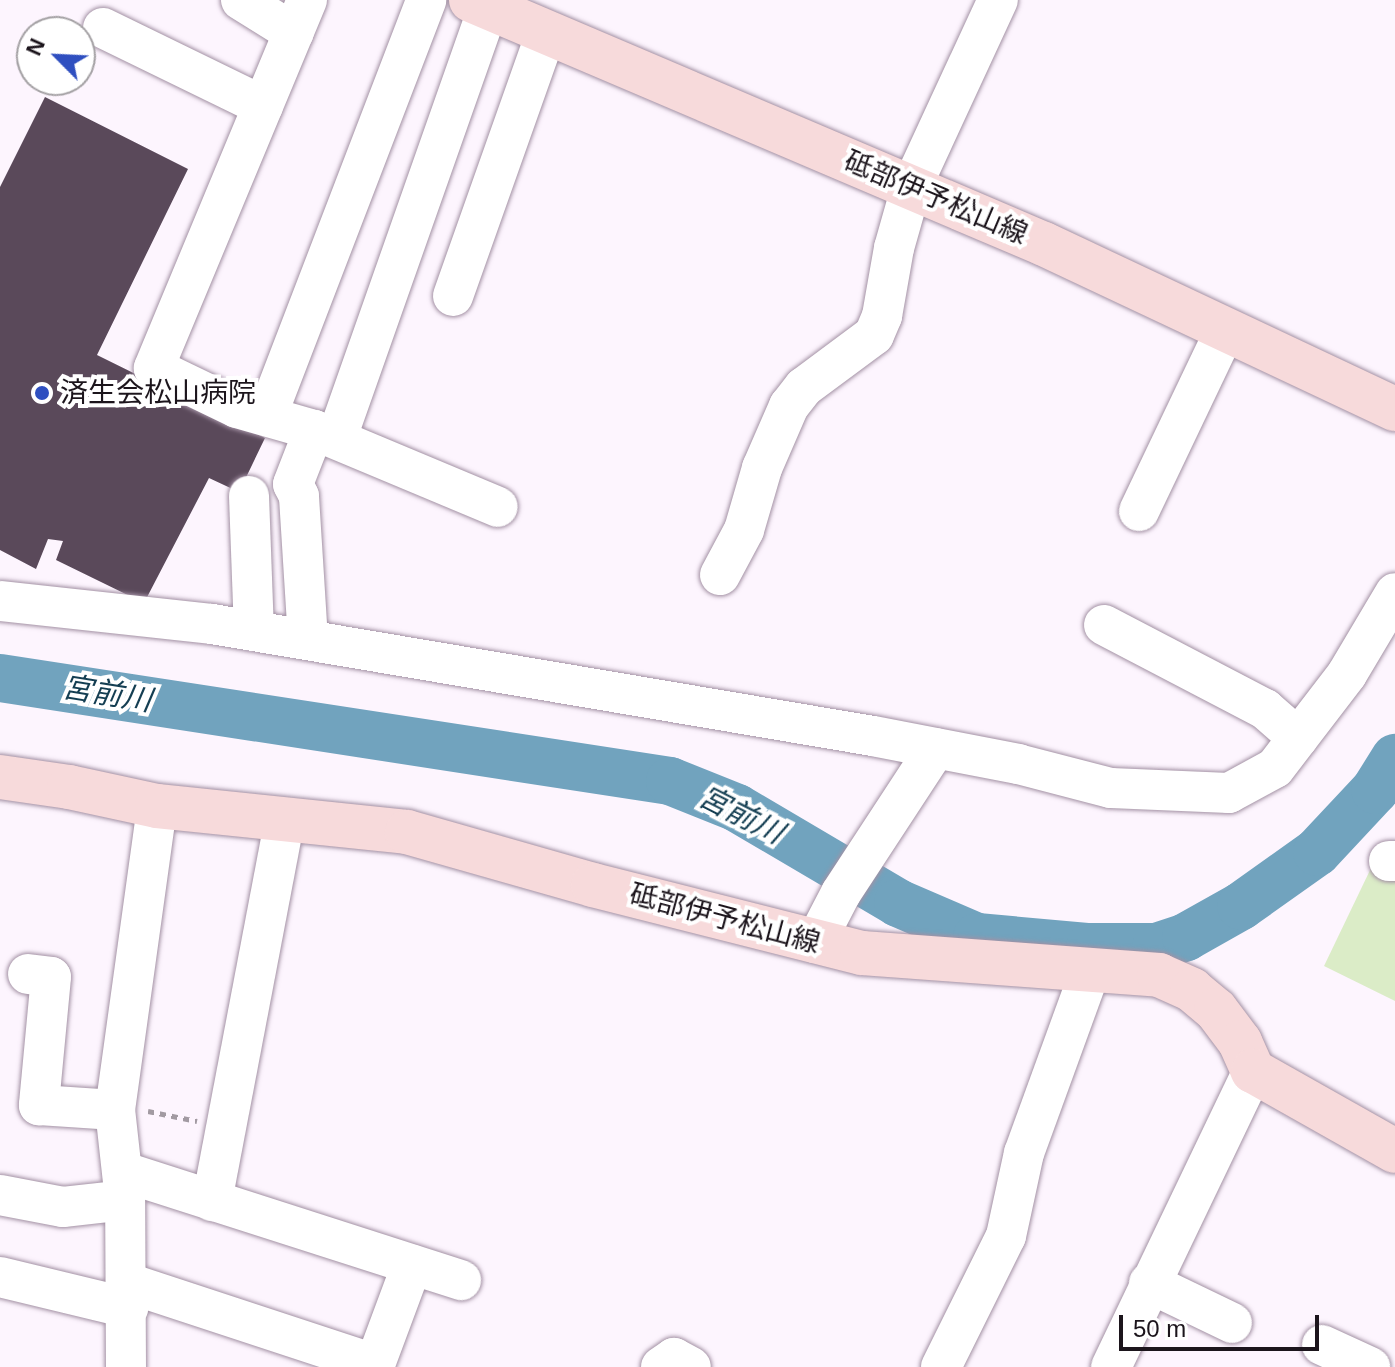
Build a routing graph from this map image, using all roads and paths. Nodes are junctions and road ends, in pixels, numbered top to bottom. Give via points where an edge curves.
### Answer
1 (241, 0) edge
2 (426, 0) edge
3 (998, 0) edge
4 (480, 4) edge
5 (300, 16) edge
6 (104, 25) dead end
7 (546, 33) junction
8 (263, 106) junction
9 (911, 188) junction
10 (453, 296) dead end
11 (1226, 329) junction
12 (274, 397) dead end
13 (1395, 409) edge
14 (336, 425) junction
15 (249, 496) dead end
16 (498, 507) dead end
17 (1139, 511) dead end
18 (720, 575) dead end
19 (1395, 593) edge
20 (0, 601) edge
21 (1105, 623) dead end
22 (254, 631) junction
23 (308, 640) junction
24 (1298, 738) junction
25 (936, 748) junction
26 (0, 777) edge
27 (157, 806) junction
28 (285, 820) junction
29 (815, 943) junction
30 (1091, 969) junction
31 (28, 974) dead end
32 (1253, 1071) junction
33 (116, 1107) junction
34 (226, 1127) junction
35 (1393, 1144) edge
36 (124, 1186) junction
37 (0, 1195) edge
38 (212, 1201) junction
39 (412, 1265) junction
40 (0, 1277) edge
41 (461, 1280) dead end
42 (1149, 1283) junction
43 (128, 1296) junction
44 (1232, 1323) dead end
45 (1322, 1345) dead end
46 (375, 1366) edge
47 (126, 1367) edge
48 (661, 1367) edge
49 (691, 1367) edge
50 (941, 1367) edge
51 (1111, 1367) edge
52 (1370, 1367) edge

1 - 5 street
2 - 12 street
3 - 9 street
4 - 7 main road, 砥部伊予松山線
4 - 14 street
5 - 8 street
6 - 8 street via 180,52
7 - 9 main road, 砥部伊予松山線
7 - 10 street
8 - 14 street via 154,368 237,408
9 - 11 main road, 砥部伊予松山線
9 - 18 street via 874,335 804,387 789,406 762,468 744,530
11 - 13 main road, 砥部伊予松山線
11 - 17 street
14 - 16 street
14 - 23 street via 293,484 299,496
15 - 22 street
19 - 24 street via 1347,674
20 - 22 street
21 - 24 street via 1206,691 1265,709
22 - 23 street
23 - 25 street
24 - 25 street via 1275,768 1229,793 1111,788
25 - 29 street via 841,893
26 - 27 main road, 砥部伊予松山線
27 - 28 main road, 砥部伊予松山線
27 - 33 street
28 - 29 main road, 砥部伊予松山線 via 407,832
28 - 34 street
29 - 30 main road, 砥部伊予松山線 via 862,953
30 - 32 main road, 砥部伊予松山線 via 1159,975 1192,990 1216,1010
30 - 50 street via 1024,1153 1006,1236
31 - 33 street via 51,977 39,1105
32 - 35 main road
32 - 42 street
33 - 34 path
33 - 36 street
34 - 38 street
36 - 37 street via 63,1207
36 - 38 street
36 - 43 street
38 - 39 street
39 - 41 street
39 - 46 street
40 - 43 street
42 - 44 street
42 - 51 street
43 - 46 street
43 - 47 street
45 - 52 street
48 - 49 street via 674,1358

